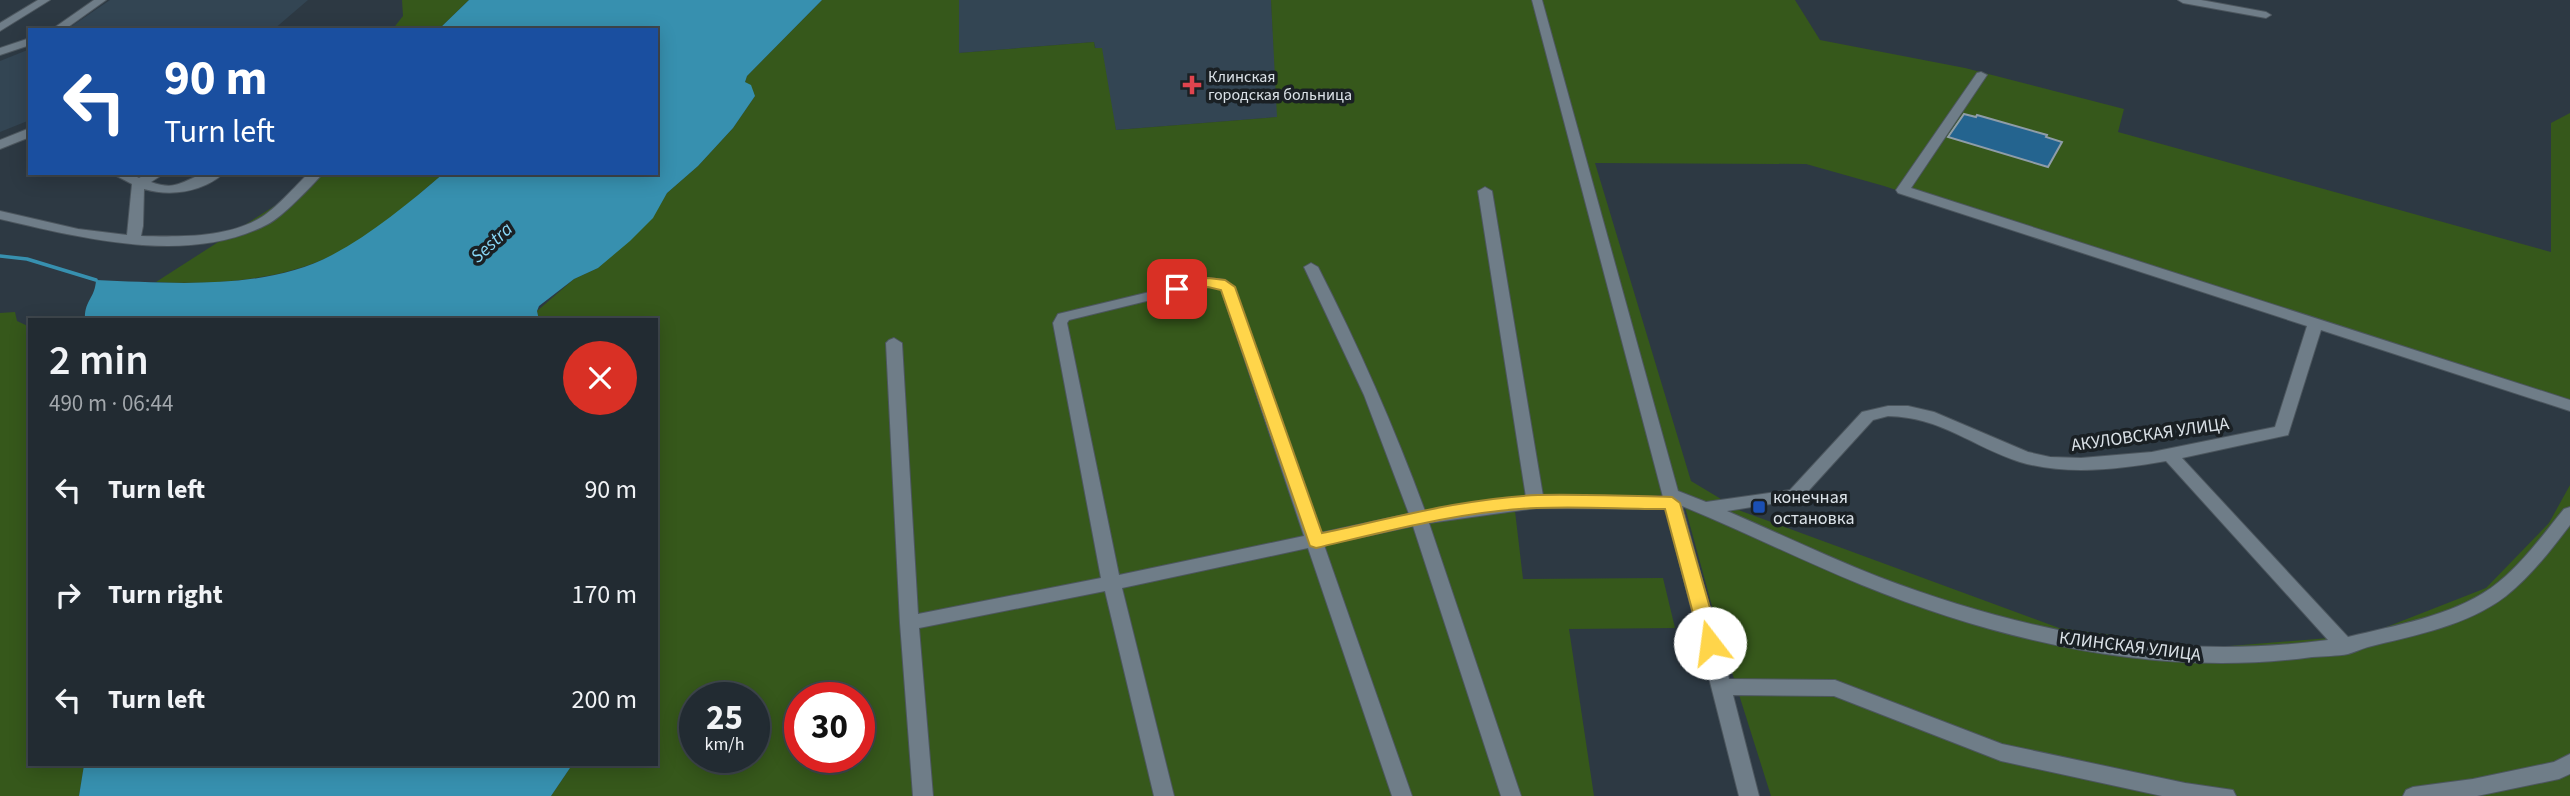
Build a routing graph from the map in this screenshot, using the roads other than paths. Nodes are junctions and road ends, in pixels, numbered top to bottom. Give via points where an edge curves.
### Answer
1 (45, 0) edge
2 (101, 0) edge
3 (1537, 0) edge
4 (2183, 0) edge
5 (2266, 15) dead end
6 (0, 28) edge
7 (59, 28) edge
8 (28, 42) edge
9 (0, 52) edge
10 (1981, 75) dead end
11 (28, 134) edge
12 (0, 145) edge
13 (121, 175) edge
14 (155, 175) edge
15 (214, 175) edge
16 (315, 175) edge
17 (139, 183) junction
18 (1485, 191) dead end
19 (0, 215) edge
20 (132, 240) junction
21 (1311, 267) dead end
22 (2315, 324) junction
23 (894, 343) dead end
24 (2570, 405) edge
25 (2168, 453) junction
26 (1671, 499) junction
27 (1535, 502) junction
28 (1705, 508) junction
29 (2570, 513) edge
30 (1419, 518) junction
31 (1316, 541) junction
32 (1111, 583) junction
33 (909, 623) junction
34 (2346, 647) junction
35 (1721, 687) junction
36 (2570, 763) edge
37 (923, 796) edge
38 (1164, 796) edge
39 (1402, 796) edge
40 (1511, 796) edge
41 (1749, 796) edge
42 (2226, 796) edge
43 (2413, 796) edge

1 - 6 street
2 - 7 street
3 - 26 street
4 - 5 street
8 - 9 street
10 - 22 street via 1903,190
11 - 12 street
13 - 17 street
14 - 17 street
15 - 17 street via 180,192
16 - 20 street via 265,221 188,242
17 - 20 street via 135,192 138,230
18 - 27 street
19 - 20 street
21 - 30 street via 1358,364
22 - 24 street
22 - 25 street, АКУЛОВСКАЯ УЛИЦА via 2282,431
23 - 33 street
25 - 28 street, АКУЛОВСКАЯ УЛИЦА via 2062,465 2026,458 1927,414 1876,413 1868,416 1795,495
25 - 34 street
26 - 27 street
26 - 28 street, КЛИНСКАЯ УЛИЦА
26 - 35 street
27 - 30 street
28 - 34 street, КЛИНСКАЯ УЛИЦА via 1898,592 1992,623 2083,644 2189,658
29 - 34 street, КЛИНСКАЯ УЛИЦА via 2512,580 2486,601 2444,619
30 - 31 street
30 - 40 street
31 - 32 street
31 - 32 street via 1227,287 1208,282 1063,317 1060,323
31 - 39 street
32 - 33 street
32 - 38 street
33 - 37 street
35 - 41 street
35 - 42 street via 1835,688 2001,752 2185,792
36 - 43 street via 2559,770

